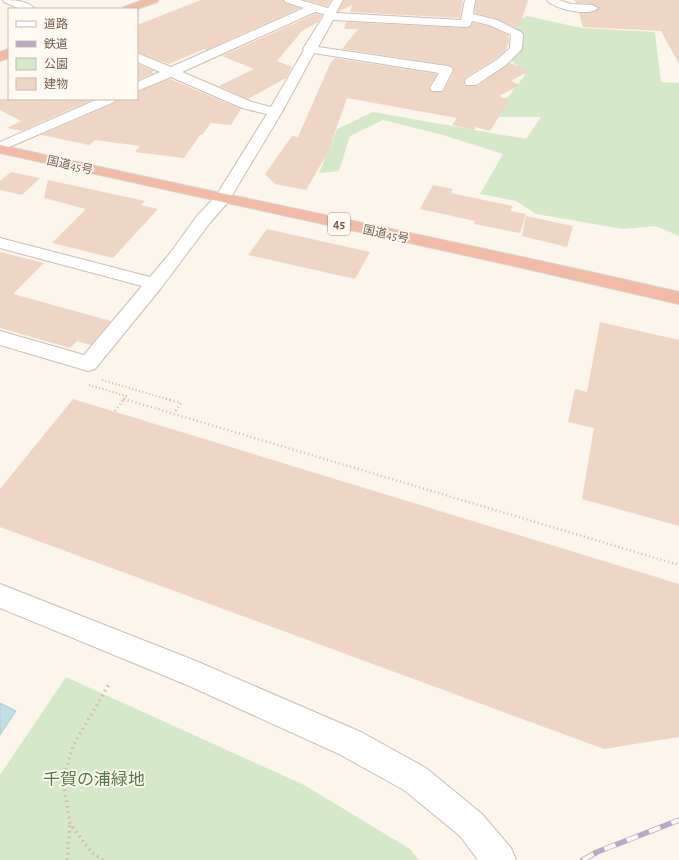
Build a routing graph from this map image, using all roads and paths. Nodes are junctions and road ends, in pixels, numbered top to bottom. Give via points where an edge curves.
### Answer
1 (8, 0) edge
2 (153, 0) edge
3 (289, 0) edge
4 (338, 0) edge
5 (470, 0) edge
6 (552, 0) edge
7 (27, 8) edge
8 (131, 8) edge
9 (314, 8) junction
10 (592, 8) dead end
11 (329, 14) junction
12 (467, 17) junction
13 (310, 49) junction
14 (138, 57) edge
15 (171, 72) junction
16 (471, 82) dead end
17 (138, 86) edge
18 (437, 88) dead end
19 (106, 100) edge
20 (275, 112) junction
21 (0, 148) edge
22 (222, 199) junction
23 (0, 243) edge
24 (155, 284) junction
25 (679, 298) edge
26 (0, 338) edge
27 (96, 378) dead end
28 (124, 399) dead end
29 (174, 414) junction
30 (679, 565) edge
31 (0, 596) edge
32 (109, 684) dead end
33 (70, 824) junction
34 (67, 860) edge
35 (103, 860) edge
36 (499, 860) edge

1 - 7 street
2 - 8 highway
3 - 9 street
4 - 11 street
5 - 12 street
6 - 10 street via 557,4
9 - 11 street
9 - 15 street
11 - 12 street via 466,24
11 - 13 street
12 - 16 street via 482,18 517,34 516,49 502,62
13 - 18 street via 447,70
13 - 20 street
14 - 15 street
15 - 17 street
15 - 20 street via 248,105
19 - 21 street
20 - 22 street
21 - 22 highway, 国道45号 / 45
22 - 24 street
22 - 25 highway, 国道45号 / 45
23 - 24 street
24 - 26 street via 88,364
27 - 29 path via 181,403
28 - 29 path
29 - 30 path
31 - 36 street via 196,675 350,743 415,779 471,825
32 - 33 path via 73,746 63,779
33 - 34 path
33 - 35 path via 91,852

